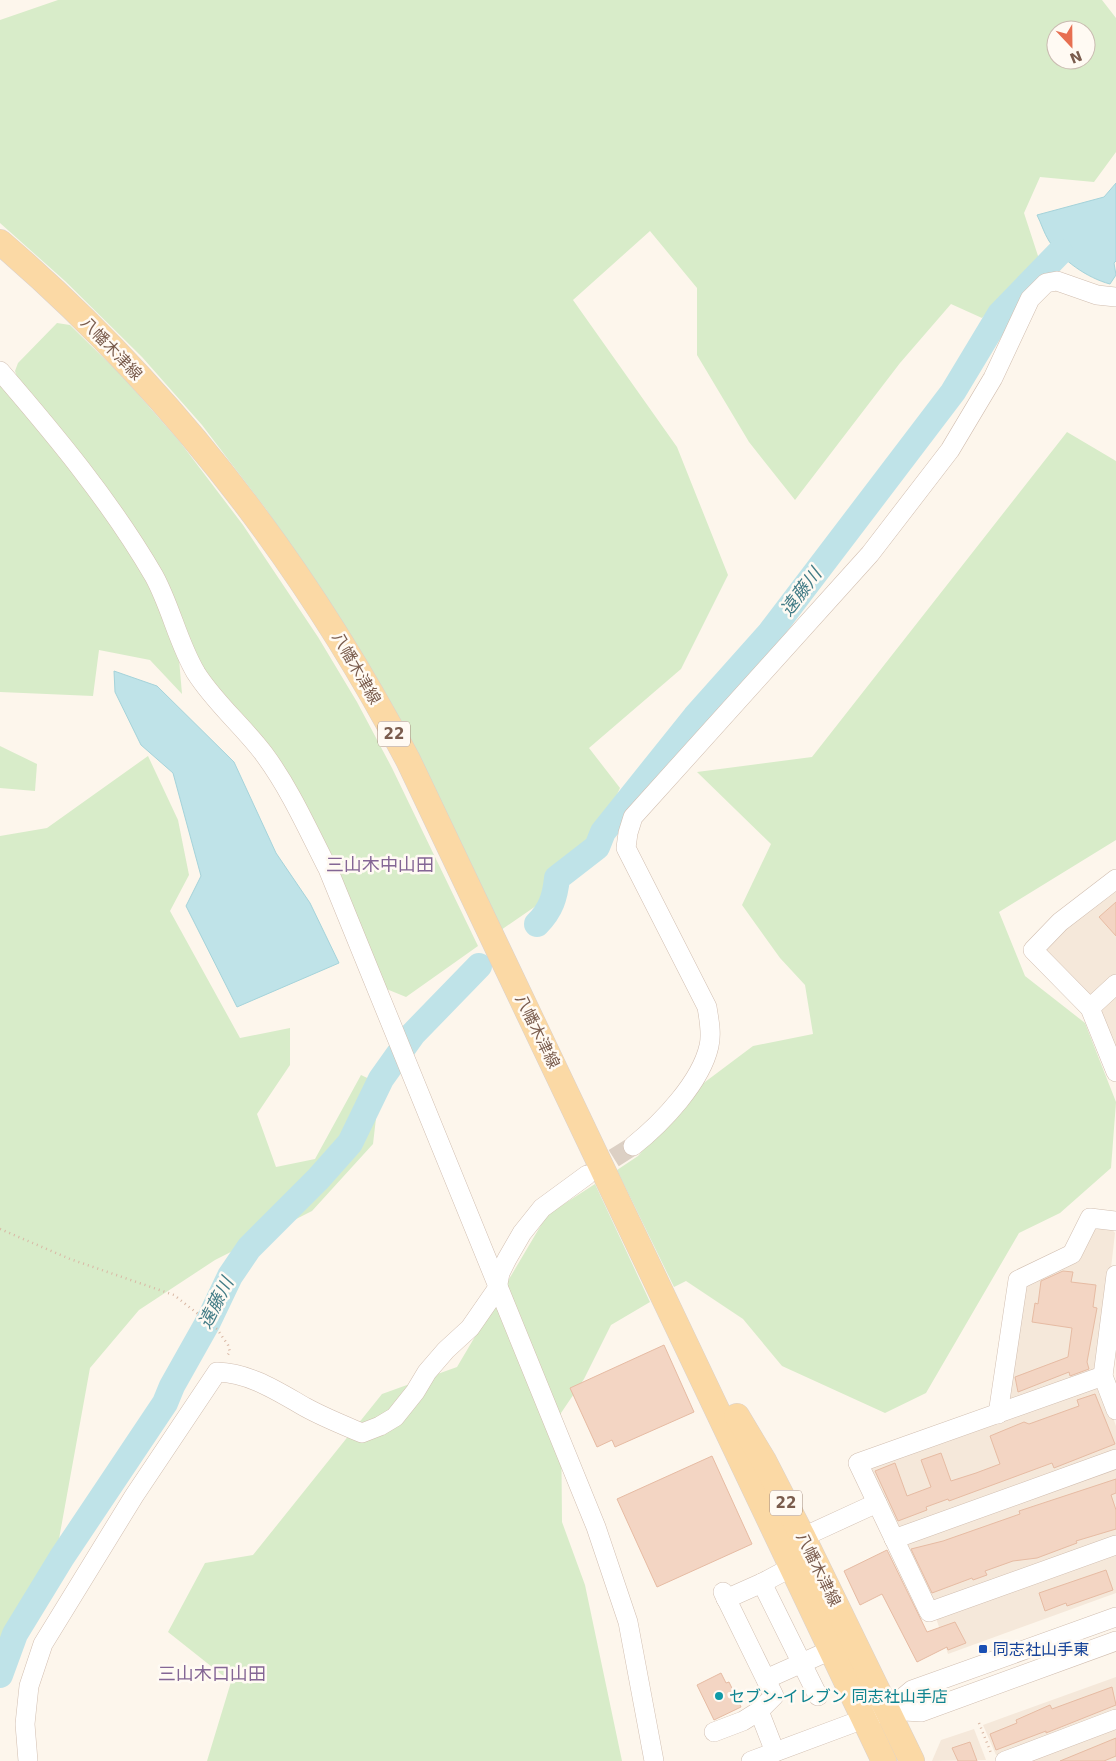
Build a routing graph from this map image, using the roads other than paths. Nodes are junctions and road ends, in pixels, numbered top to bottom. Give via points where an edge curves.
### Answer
1 (0, 242) edge
2 (1116, 297) edge
3 (0, 371) edge
4 (1116, 879) edge
5 (1116, 984) edge
6 (1090, 1008) junction
7 (1116, 1072) edge
8 (633, 1146) tunnel mouth
9 (587, 1175) tunnel mouth
10 (1116, 1221) edge
11 (1116, 1275) edge
12 (498, 1289) junction
13 (669, 1305) junction
14 (1104, 1376) junction
15 (1116, 1410) edge
16 (998, 1414) junction
17 (1116, 1459) edge
18 (877, 1503) junction
19 (803, 1537) junction
20 (894, 1539) junction
21 (1116, 1546) edge
22 (792, 1567) junction
23 (762, 1582) junction
24 (1116, 1617) edge
25 (1116, 1641) edge
26 (830, 1650) junction
27 (802, 1663) junction
28 (766, 1679) junction
29 (818, 1696) dead end
30 (888, 1710) junction
31 (759, 1711) junction
32 (1116, 1719) edge
33 (863, 1720) junction
34 (714, 1732) dead end
35 (775, 1752) junction
36 (28, 1761) edge
37 (654, 1761) edge
38 (751, 1761) edge
39 (884, 1761) edge
40 (912, 1761) edge
41 (1005, 1761) edge

1 - 13 main road, 八幡木津線 / 22 via 97,331 192,434 259,518 333,627 408,760
2 - 8 street via 1097,295 1057,281 1046,284 1030,299 993,378 950,450 870,554 634,817 626,848 706,1007 710,1025 709,1045 702,1067 662,1120
3 - 12 street via 70,454 113,513 163,593 195,672 245,729 281,778 328,869
4 - 6 street via 1060,922 1033,950
5 - 6 street
6 - 7 street
9 - 12 street via 542,1208 522,1233 500,1273
10 - 16 street via 1090,1218 1072,1254 1018,1280
11 - 14 street
12 - 36 street via 470,1328 427,1372 416,1392 395,1417 362,1433 257,1381 229,1372 216,1372 134,1496 43,1644 29,1686 25,1724
12 - 37 street via 596,1527 628,1622
13 - 19 main road, 八幡木津線 / 22 via 764,1461
13 - 22 main road, 八幡木津線 / 22
14 - 15 street
14 - 16 street
16 - 18 street via 858,1463
17 - 20 street
18 - 19 street
18 - 20 street
19 - 30 main road, 八幡木津線 / 22
20 - 21 street via 929,1612
22 - 23 street
22 - 26 main road, 八幡木津線 / 22
23 - 27 street
23 - 28 street via 724,1595
24 - 30 street via 912,1690
25 - 30 street via 921,1712
26 - 27 street
26 - 33 main road, 八幡木津線 / 22
27 - 28 street
27 - 29 street
28 - 31 street via 774,1696
30 - 33 street
30 - 40 main road, 八幡木津線 / 22
31 - 34 street
31 - 35 street
32 - 41 street
33 - 35 street
33 - 39 main road, 八幡木津線 / 22
35 - 38 street

